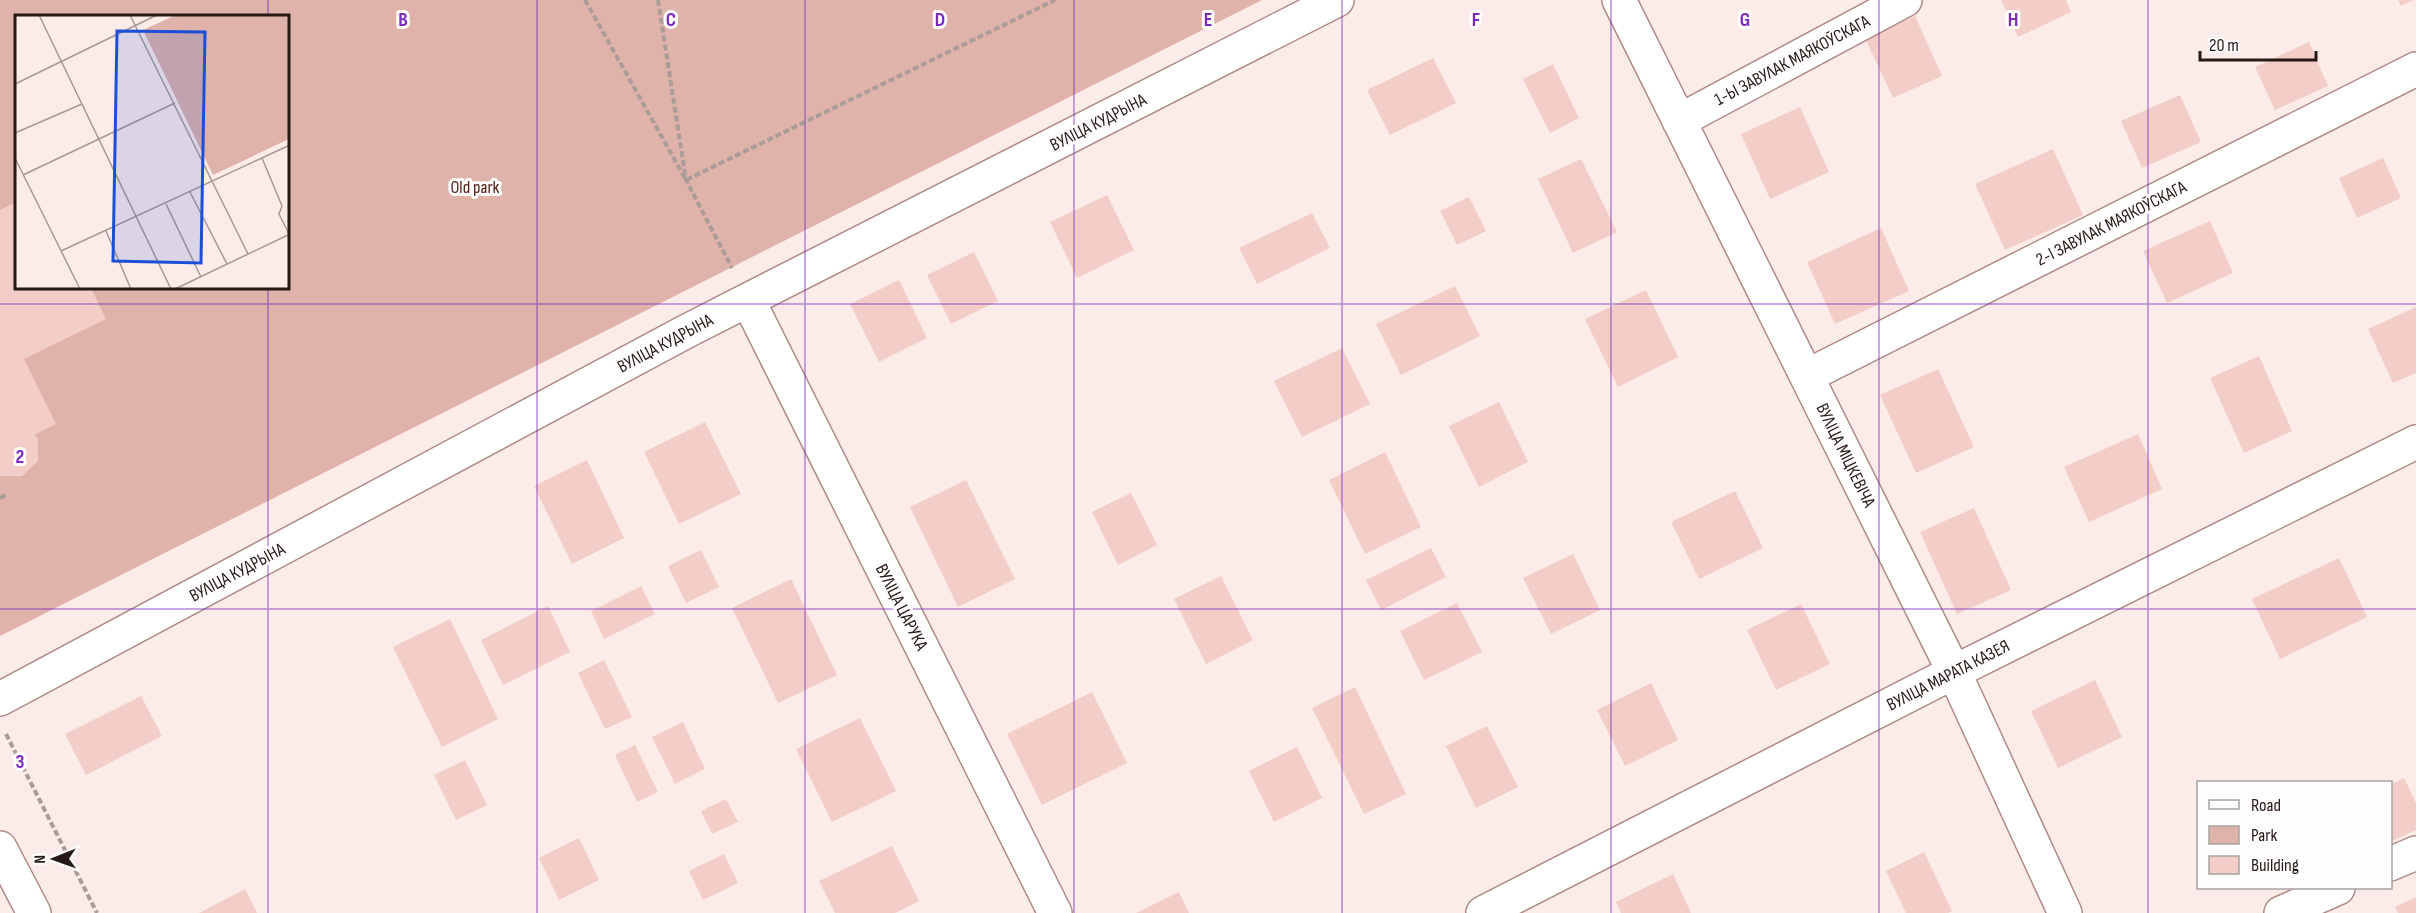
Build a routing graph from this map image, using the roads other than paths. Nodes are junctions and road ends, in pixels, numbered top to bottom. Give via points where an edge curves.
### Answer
1 (1337, 0) edge
2 (1619, 0) edge
3 (1905, 0) edge
4 (2416, 69) edge
5 (1679, 121) junction
6 (748, 300) junction
7 (1807, 376) junction
8 (2416, 442) edge
9 (1954, 672) junction
10 (0, 699) edge
11 (0, 848) edge
12 (2416, 853) edge
13 (2392, 864) edge
14 (2336, 889) edge
15 (34, 913) edge
16 (1055, 913) edge
17 (1483, 913) edge
18 (2066, 913) edge
19 (2281, 913) edge

1 - 6 street, ВУЛІЦА КУДРЫНА
2 - 5 street, ВУЛІЦА МІЦКЕВІЧА
3 - 5 street, 1-Ы ЗАВУЛАК МАЯКОЎСКАГА
4 - 7 street, 2-І ЗАВУЛАК МАЯКОЎСКАГА
5 - 7 street, ВУЛІЦА МІЦКЕВІЧА
6 - 10 street, ВУЛІЦА КУДРЫНА
6 - 16 street, ВУЛІЦА ЦАРУКА
7 - 9 street, ВУЛІЦА МІЦКЕВІЧА
8 - 9 street, ВУЛІЦА МАРАТА КАЗЕЯ
9 - 17 street, ВУЛІЦА МАРАТА КАЗЕЯ
9 - 18 street, ВУЛІЦА МІЦКЕВІЧА
11 - 15 street
12 - 13 street
14 - 19 street

